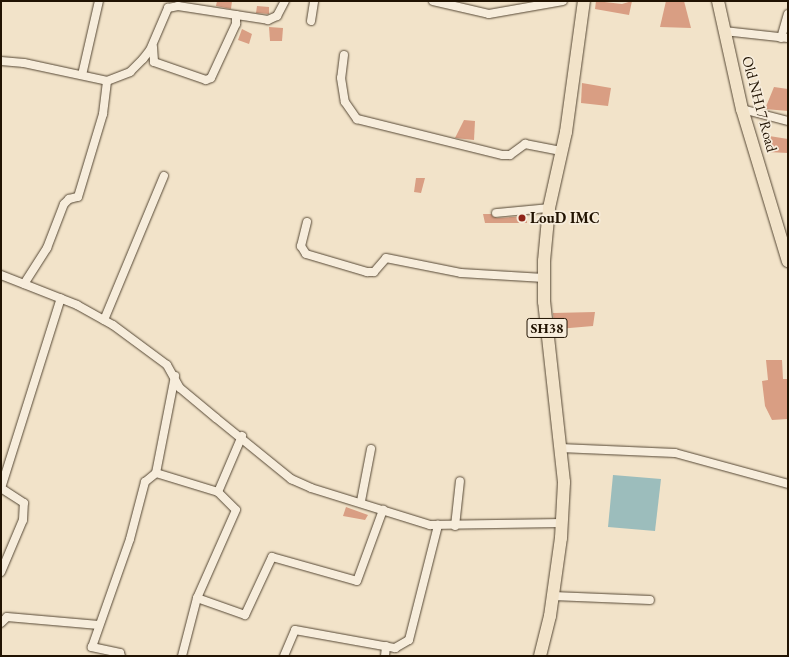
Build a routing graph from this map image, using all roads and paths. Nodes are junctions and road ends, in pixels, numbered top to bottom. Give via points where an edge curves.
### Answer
1 (99, 1) edge
2 (285, 1) edge
3 (314, 1) edge
4 (433, 1) edge
5 (564, 1) edge
6 (584, 1) edge
7 (718, 1) edge
8 (788, 14) edge
9 (236, 15) junction
10 (311, 21) dead end
11 (724, 30) junction
12 (785, 38) edge
13 (152, 46) junction
14 (344, 55) dead end
15 (1, 62) edge
16 (82, 76) junction
17 (107, 81) junction
18 (742, 109) junction
19 (788, 121) edge
20 (562, 151) junction
21 (164, 176) dead end
22 (549, 208) junction
23 (496, 213) dead end
24 (307, 222) dead end
25 (788, 260) edge
26 (1, 275) edge
27 (544, 278) junction
28 (24, 284) junction
29 (61, 298) junction
30 (104, 320) junction
31 (175, 376) junction
32 (242, 436) junction
33 (560, 448) junction
34 (371, 449) dead end
35 (156, 473) junction
36 (460, 481) dead end
37 (788, 484) edge
38 (218, 492) junction
39 (361, 501) junction
40 (383, 510) junction
41 (562, 523) junction
42 (438, 525) junction
43 (455, 526) junction
44 (1, 572) edge
45 (553, 596) junction
46 (197, 598) junction
47 (650, 600) dead end
48 (1, 623) edge
49 (99, 625) junction
50 (386, 646) junction
51 (120, 656) edge
52 (182, 656) edge
53 (284, 656) edge
54 (385, 656) edge
55 (540, 656) edge

1 - 16 street
2 - 9 street via 277,16 268,20
3 - 10 street
4 - 5 street via 489,14
6 - 20 main road, SH38
7 - 11 main road, Old NH17 Road
8 - 12 street
9 - 13 street via 178,6 168,8
9 - 13 street via 230,38 211,78 206,80 154,62
11 - 12 street
11 - 18 main road, Old NH17 Road
13 - 17 street via 130,72
14 - 20 street via 341,78 345,102 356,119 503,155 510,155 525,144
15 - 16 street via 24,63
16 - 17 street
17 - 28 street via 103,114 78,197 69,199 64,204 47,248
18 - 19 street
18 - 25 main road, Old NH17 Road
20 - 22 main road, SH38
21 - 30 street
22 - 23 street
22 - 27 main road, SH38
24 - 27 street via 301,246 306,254 367,272 374,272 386,258 461,273
26 - 28 street
27 - 33 main road, SH38
28 - 29 street
29 - 30 street
29 - 44 street via 1,488 24,503 23,520
30 - 31 street via 167,365
31 - 32 street via 180,388
31 - 35 street
32 - 38 street
32 - 39 street via 291,479 311,488
33 - 37 street via 675,453
33 - 41 main road, SH38 via 564,482
34 - 39 street
35 - 38 street
35 - 49 street via 145,482 130,538
36 - 43 street
38 - 46 street via 236,510
39 - 40 street
40 - 42 street
40 - 46 street via 357,582 272,557 245,615
41 - 43 street
41 - 45 main road, SH38
42 - 43 street
42 - 50 street via 410,640 395,648
45 - 47 street
45 - 55 main road, SH38
46 - 52 street
48 - 49 street via 7,617
49 - 51 street via 92,647 120,653
50 - 53 street via 295,630
50 - 54 street

